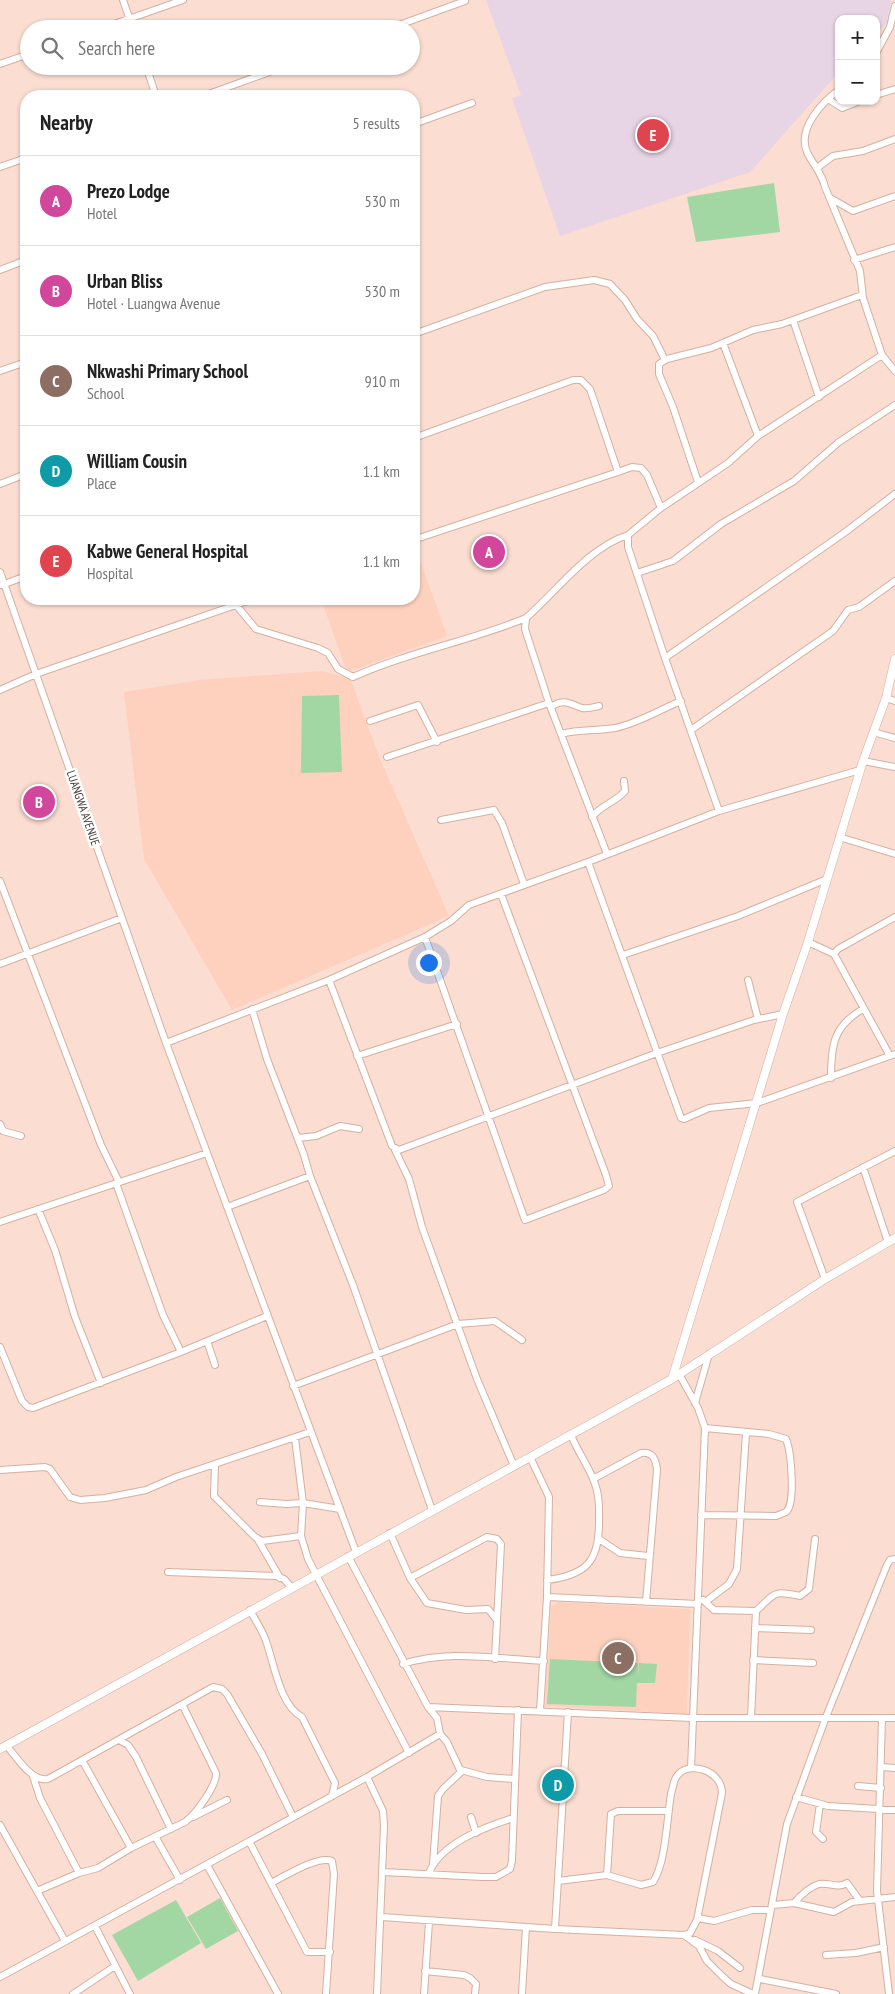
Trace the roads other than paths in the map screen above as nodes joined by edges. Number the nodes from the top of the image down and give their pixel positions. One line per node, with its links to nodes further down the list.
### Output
1 (123, 0): 5 (street)
2 (184, 0): 5 (street)
3 (465, 1): 7 (street)
4 (895, 6): 8 (street)
5 (129, 18): 6 (street)
6 (124, 20)
7 (413, 20)
8 (880, 46)
9 (20, 57): 10 (street)
10 (0, 64)
11 (149, 75): 14 (street)
12 (261, 75): 15 (street)
13 (895, 89): 17 (street)
14 (154, 90)
15 (220, 90)
16 (835, 93): 18 (street)
17 (880, 94)
18 (828, 99): 20 (street); 27 (street)
19 (472, 103): 23 (street)
20 (835, 104)
21 (837, 105): 22 (street)
22 (850, 105)
23 (420, 122)
24 (895, 139): 27 (street)
25 (20, 160): 26 (street)
26 (0, 167)
27 (817, 168): 29 (street)
28 (895, 196): 29 (street)
29 (830, 198): 31 (street)
30 (895, 247): 31 (street)
31 (854, 260): 34 (street)
32 (20, 262): 33 (street)
33 (0, 270)
34 (862, 295): 35 (street); 38 (street)
35 (793, 320): 37 (street); 43 (street)
36 (420, 332): 39 (street)
37 (723, 343): 39 (street); 46 (street)
38 (882, 355): 42 (street); 43 (street)
39 (665, 360): 49 (street)
40 (20, 364): 41 (street)
41 (0, 371)
42 (895, 371)
43 (819, 397): 46 (street)
44 (895, 405): 56 (street)
45 (420, 436): 47 (street)
46 (758, 436): 49 (street)
47 (618, 472): 52 (street); 54 (street)
48 (20, 476): 50 (street)
49 (698, 482): 52 (street)
50 (0, 484)
51 (895, 494): 62 (street)
52 (661, 508): 53 (street)
53 (628, 535): 56 (street); 61 (street)
54 (420, 538)
55 (0, 572): 59 (street, LUANGWA AVENUE)
56 (637, 573): 62 (street)
57 (20, 578): 59 (street)
58 (895, 581): 72 (street)
59 (2, 585): 64 (street, LUANGWA AVENUE)
60 (236, 605): 61 (street); 64 (street)
61 (526, 618): 69 (street)
62 (665, 658): 67 (street)
63 (895, 659): 66 (street)
64 (36, 674): 65 (street); 93 (street, LUANGWA AVENUE)
65 (0, 690)
66 (886, 698): 68 (street); 73 (street)
67 (680, 701): 72 (street); 74 (street)
68 (895, 701)
69 (550, 705): 70 (street); 74 (street); 76 (street)
70 (599, 706)
71 (370, 722): 76 (street)
72 (691, 730): 82 (street)
73 (873, 732): 75 (street); 78 (street)
74 (561, 734): 83 (street)
75 (895, 738)
76 (437, 742): 77 (street)
77 (387, 758)
78 (863, 761): 79 (street); 80 (street)
79 (895, 767)
80 (860, 770): 82 (street); 85 (street)
81 (624, 782): 83 (street)
82 (719, 811): 86 (street)
83 (592, 817): 86 (street)
84 (441, 820): 91 (street)
85 (840, 837): 87 (street); 89 (street)
86 (607, 854): 88 (street)
87 (895, 854)
88 (588, 862): 91 (street); 99 (street)
89 (827, 879): 96 (street); 99 (street)
90 (0, 881): 97 (street)
91 (524, 884): 92 (street)
92 (501, 894): 95 (street); 113 (street)
93 (122, 918): 97 (street); 108 (street, LUANGWA AVENUE)
94 (895, 918): 98 (street)
95 (425, 937): 101 (street); 107 (street)
96 (808, 942): 98 (street); 105 (street)
97 (29, 952): 100 (street); 125 (street)
98 (834, 954): 104 (street)
99 (622, 956): 109 (street)
100 (0, 964)
101 (329, 980): 103 (street); 111 (street)
102 (748, 980): 106 (street)
103 (252, 1009): 108 (street); 119 (street)
104 (862, 1009): 110 (street); 112 (street)
105 (783, 1014): 106 (street); 114 (street)
106 (758, 1019): 109 (street)
107 (457, 1024): 111 (street); 115 (street)
108 (166, 1043): 122 (street, LUANGWA AVENUE)
109 (657, 1053): 113 (street); 114 (street)
110 (892, 1055): 112 (street)
111 (357, 1056): 120 (street)
112 (831, 1078): 114 (street)
113 (573, 1084): 115 (street); 115 (street)
114 (757, 1103): 140 (street)
115 (489, 1116): 120 (street)
116 (0, 1124): 118 (street)
117 (359, 1129): 119 (street)
118 (21, 1136)
119 (297, 1136): 124 (street)
120 (395, 1150): 132 (street)
121 (895, 1151): 123 (street)
122 (207, 1153): 125 (street); 126 (street, LUANGWA AVENUE)
123 (863, 1167): 129 (street); 130 (street)
124 (310, 1176): 126 (street); 138 (street)
125 (118, 1182): 127 (street); 136 (street)
126 (227, 1207): 131 (street, LUANGWA AVENUE)
127 (38, 1209): 128 (street); 141 (street)
128 (0, 1222)
129 (892, 1240): 130 (street)
130 (824, 1279): 137 (street)
131 (267, 1316): 134 (street); 142 (street, LUANGWA AVENUE)
132 (458, 1324): 133 (street); 138 (street); 151 (street)
133 (522, 1340)
134 (207, 1341): 136 (street); 139 (street)
135 (0, 1348): 141 (street)
136 (182, 1352): 141 (street)
137 (709, 1354): 140 (street); 143 (street)
138 (376, 1355): 142 (street); 157 (street)
139 (215, 1365)
140 (675, 1376): 143 (street); 147 (street)
141 (101, 1383)
142 (293, 1386): 145 (street, LUANGWA AVENUE)
143 (695, 1403): 144 (street)
144 (705, 1428): 146 (street); 158 (street)
145 (310, 1432): 148 (street); 156 (street, LUANGWA AVENUE)
146 (746, 1433): 159 (street); 159 (street)
147 (571, 1435): 149 (street); 153 (street)
148 (295, 1438): 150 (street); 155 (street)
149 (530, 1458): 151 (street); 173 (street)
150 (215, 1465): 152 (street); 162 (street)
151 (514, 1466): 157 (street)
152 (0, 1470)
153 (593, 1479): 163 (street); 167 (street)
154 (260, 1502): 155 (street)
155 (303, 1502): 156 (street); 161 (street)
156 (340, 1509): 165 (street, LUANGWA AVENUE)
157 (432, 1510): 160 (street)
158 (701, 1515): 159 (street); 175 (street)
159 (740, 1517): 178 (street)
160 (390, 1533): 165 (street); 172 (street)
161 (301, 1536): 162 (street); 170 (street)
162 (257, 1538): 171 (street)
163 (599, 1539): 167 (street); 173 (street)
164 (815, 1539): 181 (street)
165 (356, 1552): 166 (street)
166 (348, 1556): 170 (street); 189 (street)
167 (648, 1556): 177 (street)
168 (895, 1559): 195 (street)
169 (168, 1572): 171 (street)
170 (316, 1574): 174 (street); 203 (street)
171 (280, 1578): 174 (street)
172 (410, 1578): 182 (street); 182 (street)
173 (547, 1580): 176 (street)
174 (292, 1587): 180 (street)
175 (696, 1596): 178 (street); 179 (street)
176 (547, 1597): 177 (street); 187 (street)
177 (646, 1602): 179 (street)
178 (705, 1602): 181 (street)
179 (698, 1604): 196 (street)
180 (250, 1610): 202 (street); 214 (street)
181 (756, 1611): 183 (street)
182 (497, 1621): 185 (street)
183 (755, 1628): 184 (street); 186 (street)
184 (811, 1630)
185 (495, 1659): 187 (street); 189 (street)
186 (753, 1660): 188 (street); 197 (street)
187 (544, 1661): 193 (street)
188 (813, 1663)
189 (404, 1664): 191 (street)
190 (183, 1706): 201 (street); 221 (street); 223 (street)
191 (428, 1707): 192 (street); 200 (street)
192 (518, 1710): 193 (street); 211 (street)
193 (540, 1711): 194 (street)
194 (568, 1712): 196 (street); 239 (street)
195 (826, 1717): 197 (street); 198 (street); 215 (street)
196 (692, 1718): 197 (street); 206 (street)
197 (751, 1718)
198 (882, 1718): 199 (street); 205 (street)
199 (895, 1718)
200 (440, 1734): 203 (street); 208 (street)
201 (120, 1740): 204 (street); 226 (street)
202 (3, 1747): 209 (street)
203 (409, 1753): 210 (street)
204 (82, 1760): 209 (street); 231 (street)
205 (882, 1767): 207 (street); 213 (street)
206 (691, 1768): 220 (street); 249 (street)
207 (895, 1768)
208 (461, 1770): 211 (street); 232 (street)
209 (33, 1776): 235 (street)
210 (367, 1777): 214 (street); 234 (street)
211 (514, 1779): 224 (street)
212 (858, 1786): 213 (street)
213 (881, 1788): 218 (street)
214 (332, 1796): 221 (street)
215 (796, 1797): 217 (street); 246 (street)
216 (227, 1800): 223 (street)
217 (820, 1804): 218 (street); 229 (street)
218 (881, 1809): 219 (street); 243 (street)
219 (895, 1810)
220 (668, 1811): 237 (street); 237 (street)
221 (292, 1817): 230 (street)
222 (471, 1817): 227 (street)
223 (190, 1818): 226 (street)
224 (513, 1818): 227 (street); 236 (street)
225 (0, 1825): 241 (street)
226 (171, 1829): 228 (street)
227 (476, 1833): 232 (street)
228 (156, 1838): 231 (street); 238 (street)
229 (823, 1839)
230 (249, 1841): 233 (street); 240 (street)
231 (131, 1848): 235 (street)
232 (432, 1864): 236 (street)
233 (207, 1865): 238 (street); 266 (street)
234 (382, 1872): 236 (street); 248 (street)
235 (79, 1873): 241 (street)
236 (429, 1873)
237 (607, 1875): 239 (street)
238 (180, 1880): 251 (street)
239 (558, 1881): 253 (street)
240 (271, 1883): 257 (street); 257 (street)
241 (37, 1891): 255 (street)
242 (895, 1897): 243 (street)
243 (878, 1899): 244 (street); 256 (street)
244 (860, 1901): 245 (street); 245 (street)
245 (794, 1903): 246 (street)
246 (773, 1905): 272 (street)
247 (766, 1910): 249 (street)
248 (382, 1917): 250 (street); 268 (street)
249 (698, 1918): 254 (street)
250 (429, 1922): 252 (street); 261 (street)
251 (95, 1926): 255 (street); 259 (street)
252 (526, 1927): 253 (street); 271 (street)
253 (555, 1930): 254 (street)
254 (687, 1934): 260 (street); 272 (street)
255 (65, 1941): 262 (street)
256 (884, 1947): 258 (street); 274 (street)
257 (330, 1952): 267 (street)
258 (826, 1955)
259 (115, 1966): 264 (street); 265 (street)
260 (740, 1968)
261 (426, 1971): 269 (street); 270 (street)
262 (0, 1977)
263 (760, 1980): 273 (street)
264 (73, 1994)
265 (130, 1994)
266 (278, 1994)
267 (326, 1994)
268 (377, 1994)
269 (424, 1994)
270 (475, 1994)
271 (522, 1994)
272 (754, 1994)
273 (836, 1994)
274 (889, 1994)

